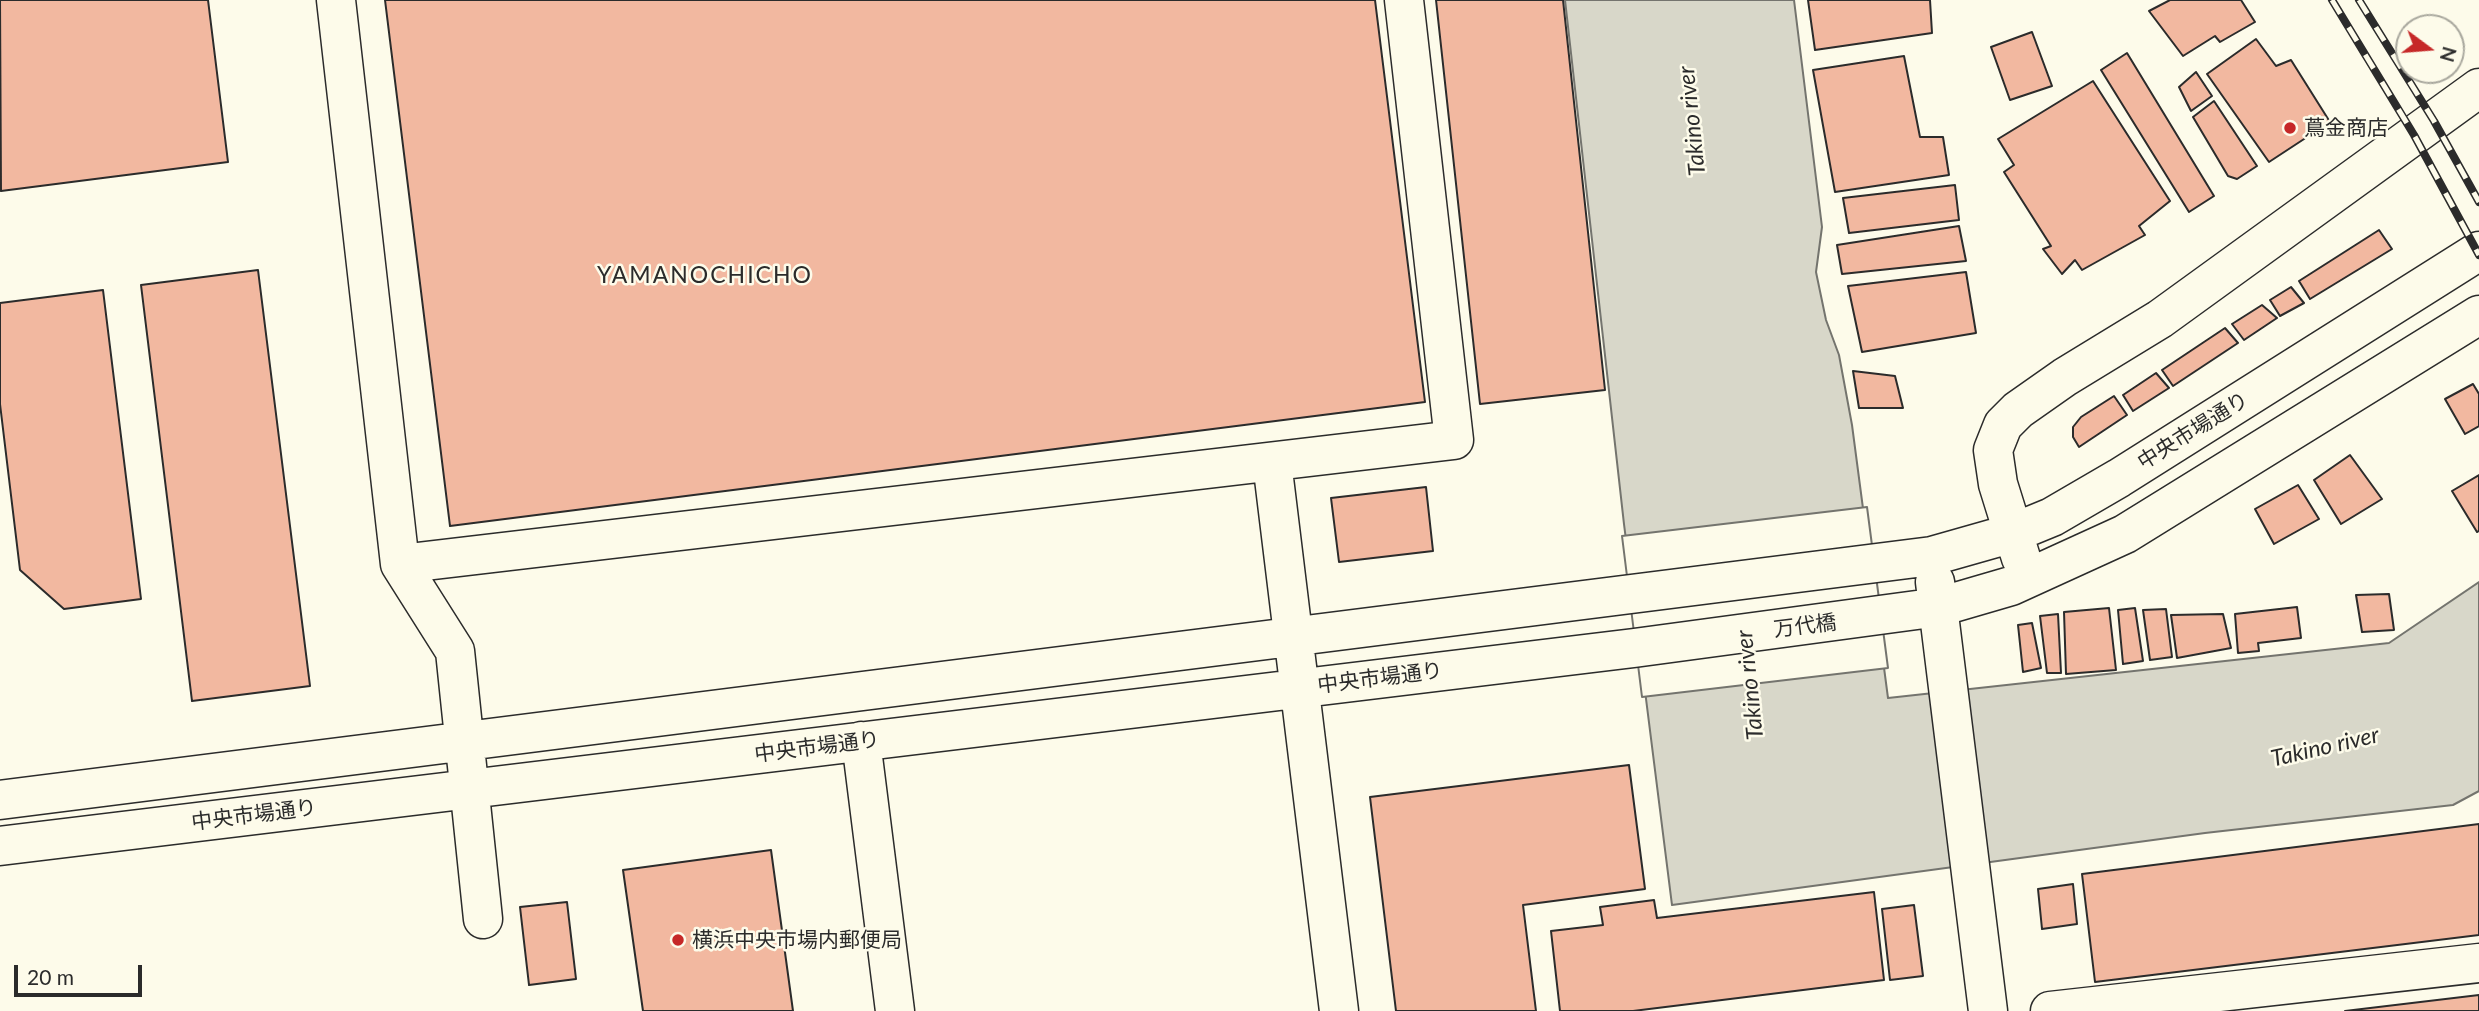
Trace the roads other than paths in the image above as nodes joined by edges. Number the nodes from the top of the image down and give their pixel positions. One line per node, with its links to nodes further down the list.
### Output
1 (336, 0): 9 (street)
2 (1404, 0): 6 (street)
3 (2479, 88): 7 (street)
4 (2479, 251): 7 (street, 中央市場通り)
5 (2479, 315): 10 (street)
6 (1272, 462): 9 (street); 12 (street)
7 (2013, 533): 8 (street, 中央市場通り); 10 (street)
8 (1932, 556): 11 (street); 12 (street, 中央市場通り)
9 (400, 564): 15 (street)
10 (2027, 579): 11 (street)
11 (1938, 607): 13 (street, 万代橋); 24 (street)
12 (1292, 636): 14 (street); 15 (street)
13 (1634, 648): 14 (street, 中央市場通り)
14 (1298, 688): 16 (street, 中央市場通り); 23 (street)
15 (464, 740): 17 (street); 18 (street)
16 (861, 741): 17 (street, 中央市場通り); 22 (street)
17 (469, 788): 19 (street, 中央市場通り); 20 (street)
18 (0, 800)
19 (0, 846)
20 (483, 919)
21 (2479, 963): 25 (street)
22 (895, 1011)
23 (1339, 1011)
24 (1988, 1011)
25 (2050, 1011)

